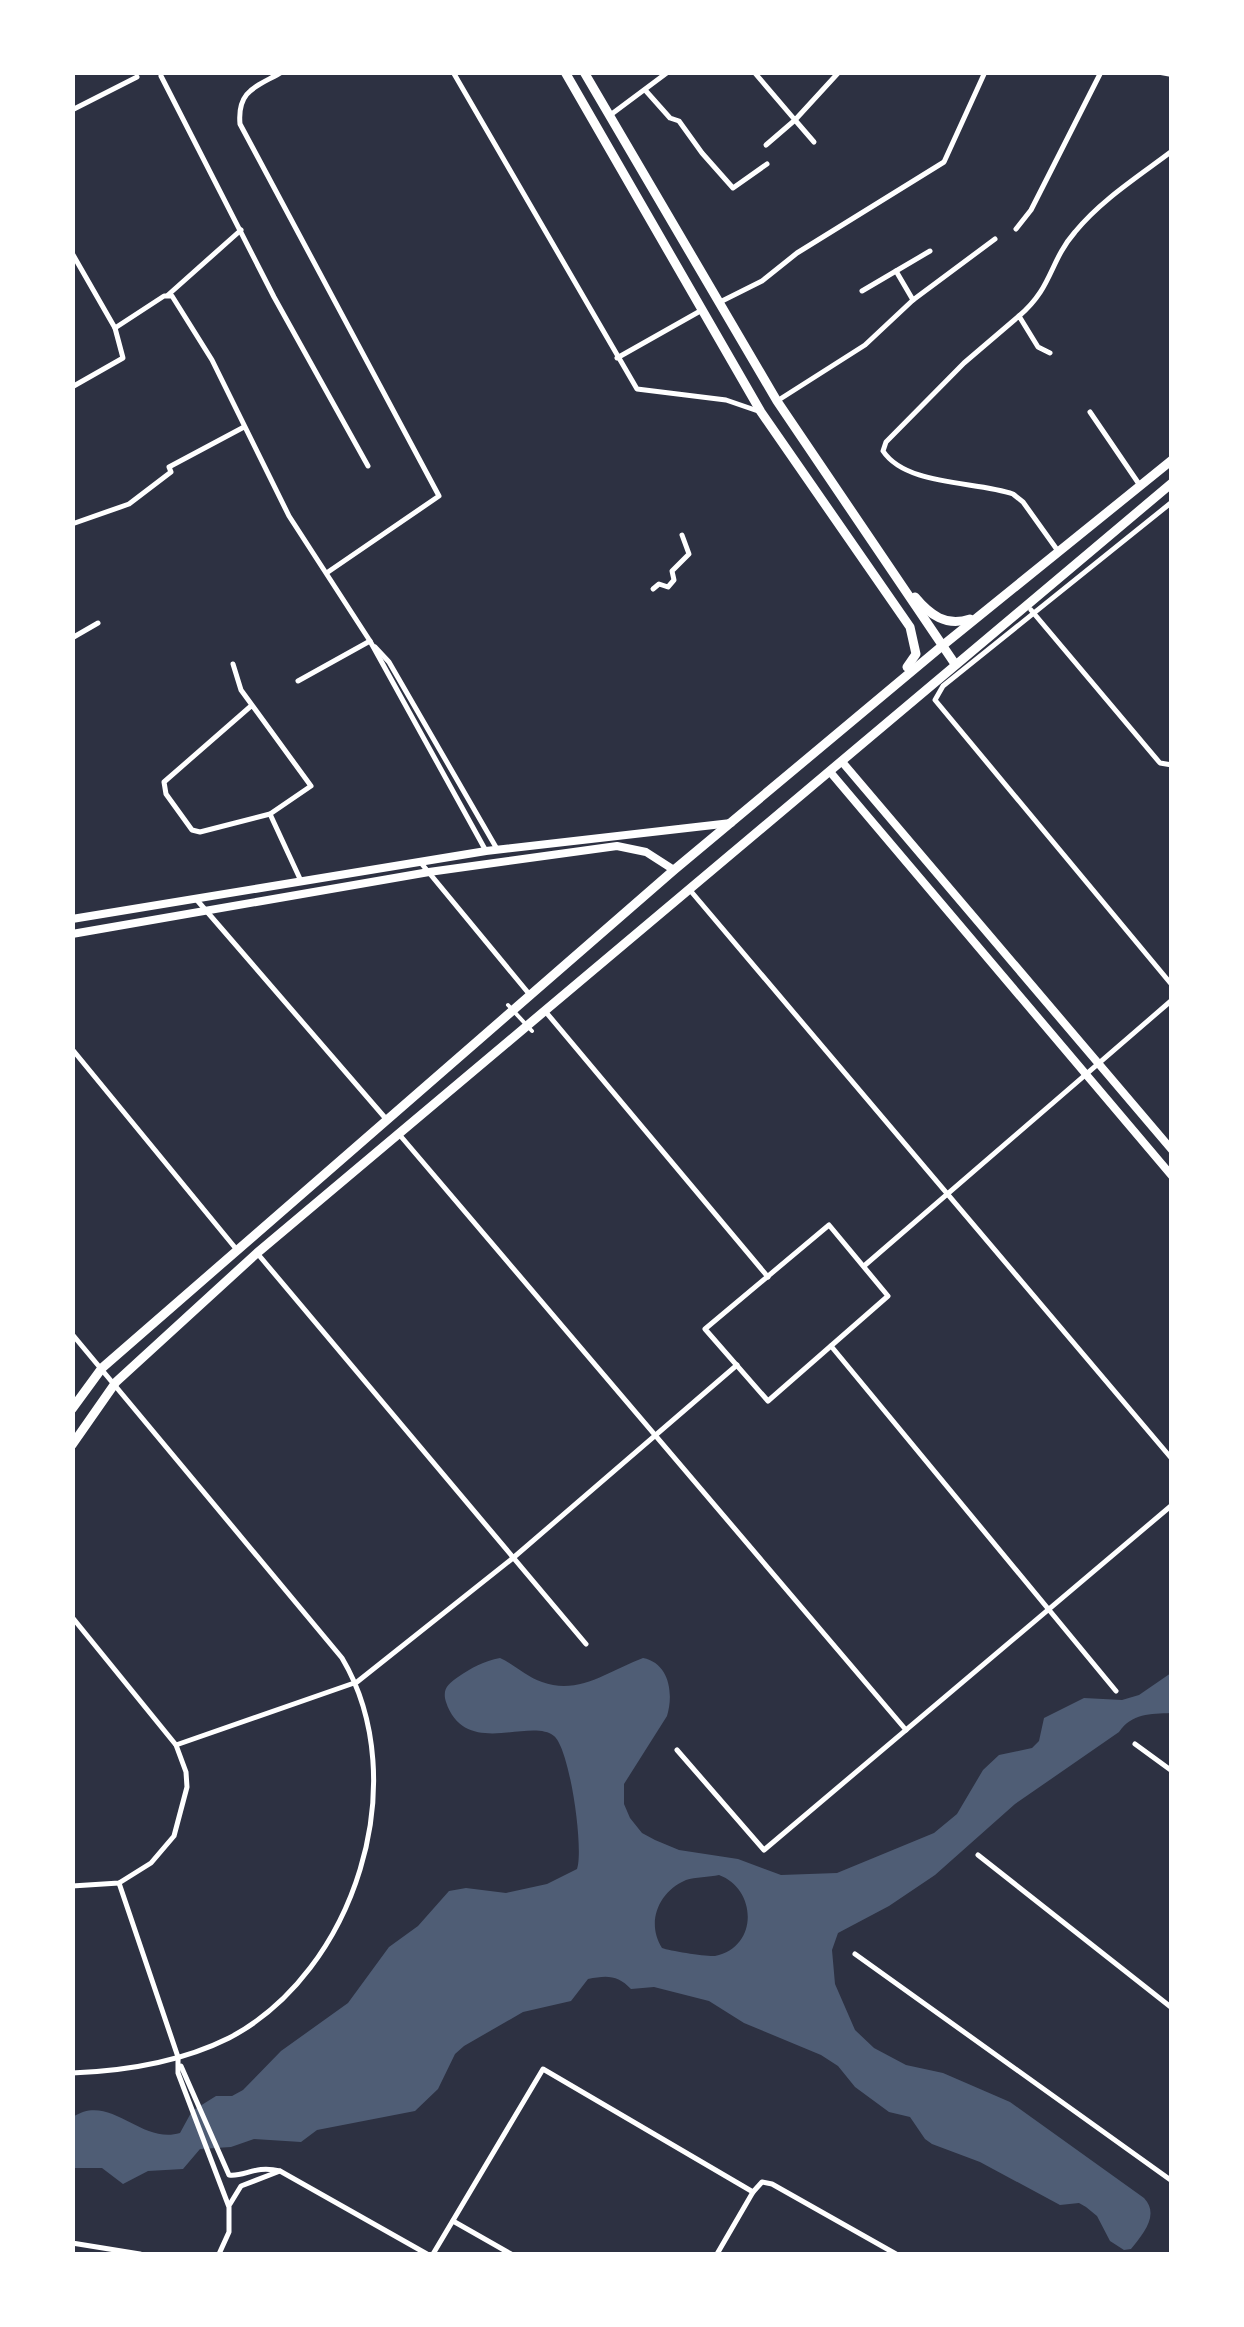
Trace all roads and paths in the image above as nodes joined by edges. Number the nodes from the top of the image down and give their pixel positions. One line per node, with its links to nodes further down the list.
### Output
1 (282, 72): 50 (street)
2 (453, 72): 36 (street)
3 (565, 72): 32 (highway)
4 (584, 72): 16 (highway)
5 (668, 72): 14 (street)
6 (754, 72): 17 (street)
7 (838, 72): 17 (street)
8 (984, 72): 31 (street)
9 (1102, 72): 22 (street)
10 (1162, 73): 11 (street)
11 (1172, 74)
12 (137, 76): 15 (street)
13 (161, 76): 23 (street)
14 (646, 91): 16 (street); 21 (street)
15 (72, 110)
16 (609, 116): 31 (highway)
17 (795, 120): 18 (street); 19 (street)
18 (814, 142)
19 (766, 145)
20 (1172, 151): 33 (street)
21 (766, 164)
22 (1016, 229)
23 (241, 230): 29 (street); 43 (street)
24 (995, 239): 30 (street)
25 (930, 251): 27 (street)
26 (72, 253): 34 (street)
27 (896, 271): 28 (street); 30 (street)
28 (862, 291)
29 (168, 294): 34 (street); 41 (street)
30 (914, 300): 38 (street)
31 (720, 302): 38 (highway)
32 (704, 309): 36 (street); 39 (highway)
33 (1020, 316): 35 (street); 49 (street)
34 (115, 328): 37 (street)
35 (1050, 354)
36 (618, 358): 39 (street)
37 (72, 387)
38 (778, 401): 51 (highway)
39 (761, 412): 63 (highway)
40 (1090, 412): 45 (street)
41 (244, 427): 47 (street); 50 (street)
42 (1172, 460): 45 (highway)
43 (368, 466)
44 (1172, 483): 53 (highway)
45 (1140, 486): 49 (highway)
46 (1172, 502): 53 (street)
47 (72, 524)
48 (682, 535): 52 (street)
49 (1059, 553): 54 (highway)
50 (328, 572): 57 (street)
51 (893, 573): 54 (highway); 58 (highway)
52 (654, 589)
53 (1030, 608): 60 (highway); 65 (street); 80 (street)
54 (980, 615): 58 (highway)
55 (98, 623): 56 (street)
56 (72, 638)
57 (370, 641): 61 (street); 69 (street); 70 (street)
58 (942, 646): 60 (highway); 63 (highway)
59 (233, 664): 62 (street)
60 (955, 664): 64 (highway)
61 (298, 682)
62 (251, 706): 67 (street); 67 (street)
63 (816, 752): 68 (highway)
64 (843, 762): 66 (highway); 87 (main road)
65 (1172, 765)
66 (831, 773): 75 (highway); 88 (main road)
67 (270, 814): 74 (street)
68 (734, 822): 69 (main road); 72 (highway)
69 (496, 850): 70 (main road)
70 (486, 851): 71 (main road)
71 (422, 863): 73 (street); 74 (main road)
72 (674, 870): 73 (main road); 75 (highway); 81 (highway)
73 (430, 872): 77 (main road); 81 (street)
74 (301, 881): 76 (main road)
75 (689, 888): 84 (highway); 93 (street)
76 (196, 899): 77 (street); 78 (main road)
77 (208, 912): 79 (main road); 89 (street)
78 (72, 919)
79 (72, 934)
80 (1172, 986)
81 (530, 995): 83 (highway)
82 (1172, 1000): 87 (street)
83 (510, 1008): 85 (street); 89 (highway)
84 (545, 1011): 85 (highway); 97 (street)
85 (529, 1029): 90 (highway)
86 (72, 1049): 94 (street)
87 (1098, 1064): 88 (street); 91 (main road)
88 (1086, 1074): 92 (main road); 93 (street)
89 (387, 1120): 94 (highway)
90 (398, 1133): 95 (highway); 104 (street)
91 (1172, 1150)
92 (1172, 1176)
93 (949, 1195): 96 (street); 106 (street)
94 (237, 1250): 101 (highway)
95 (257, 1254): 102 (highway); 108 (street)
96 (864, 1266): 97 (street); 99 (street)
97 (768, 1277): 100 (street)
98 (72, 1334): 101 (street)
99 (831, 1346): 100 (street); 109 (street)
100 (736, 1365): 104 (street)
101 (102, 1368): 102 (street); 103 (highway)
102 (116, 1382): 105 (highway); 112 (street)
103 (72, 1410)
104 (656, 1436): 108 (street); 114 (street)
105 (72, 1445)
106 (1172, 1459)
107 (1172, 1505): 109 (street)
108 (513, 1558): 111 (street); 112 (street)
109 (1050, 1608): 113 (street); 114 (street)
110 (72, 1617): 116 (street)
111 (586, 1644)
112 (357, 1682): 116 (street); 124 (street)
113 (1116, 1691)
114 (906, 1730): 117 (street)
115 (1135, 1744): 118 (street)
116 (176, 1745): 120 (street)
117 (678, 1750)
118 (1172, 1771)
119 (978, 1855): 123 (street)
120 (118, 1883): 121 (street); 124 (street)
121 (72, 1886)
122 (856, 1954): 128 (street)
123 (1172, 2008)
124 (178, 2060): 125 (street); 126 (street)
125 (182, 2072): 127 (street); 130 (street)
126 (72, 2073)
127 (280, 2171): 130 (street); 135 (street)
128 (1172, 2181)
129 (753, 2192): 131 (street); 137 (street); 138 (street)
130 (229, 2207): 134 (street)
131 (453, 2221): 135 (street); 136 (street)
132 (72, 2243): 133 (street)
133 (140, 2254)
134 (219, 2254)
135 (430, 2254)
136 (511, 2254)
137 (717, 2254)
138 (896, 2254)

